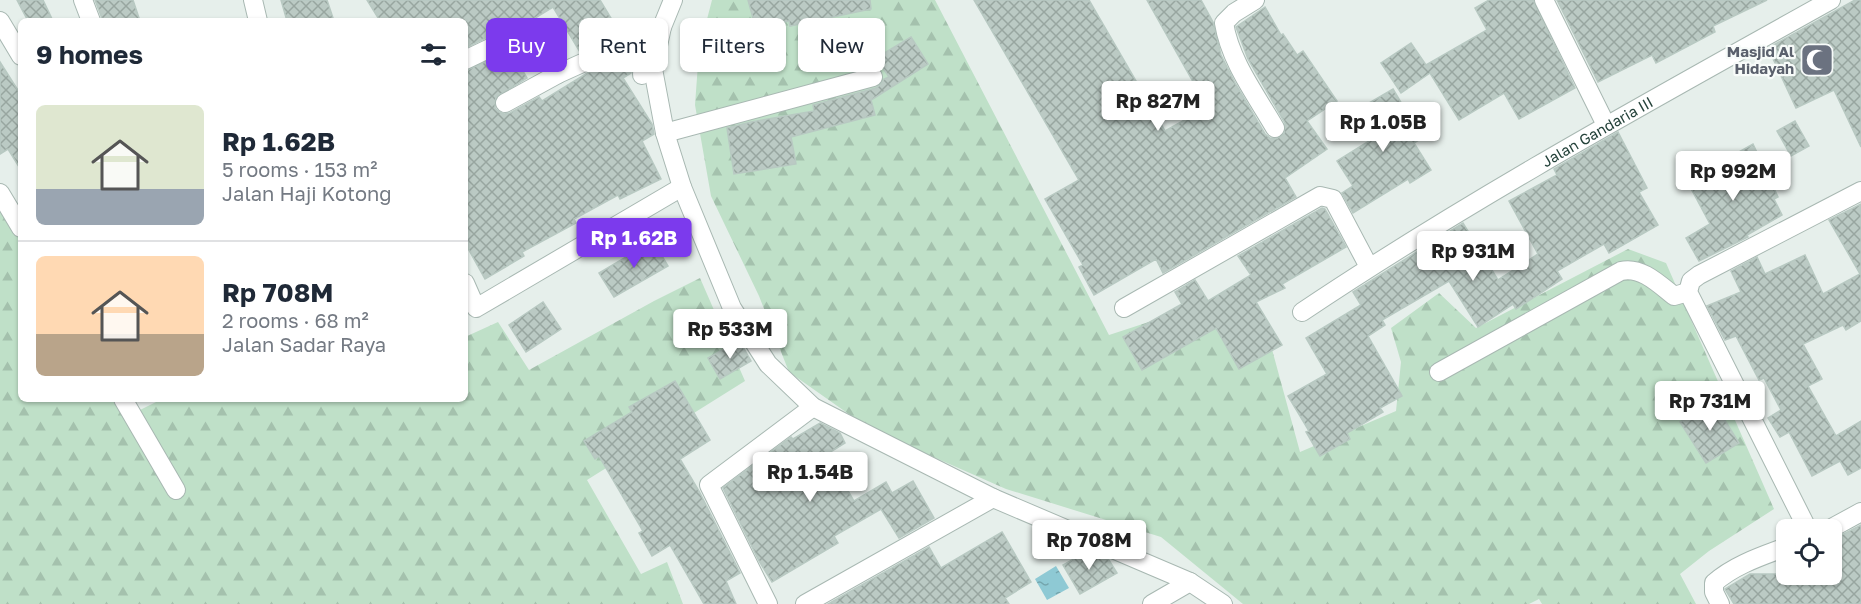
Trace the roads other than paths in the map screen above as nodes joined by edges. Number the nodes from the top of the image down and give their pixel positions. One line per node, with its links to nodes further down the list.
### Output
1 (82, 0): 8 (street)
2 (253, 0): 9 (street)
3 (673, 0): 10 (street)
4 (1255, 0): 7 (street)
5 (1544, 0): 21 (street)
6 (1831, 0): 21 (street, Jalan Gandaria III)
7 (1230, 7): 22 (street)
8 (90, 18)
9 (257, 18)
10 (666, 18)
11 (0, 21): 12 (street)
12 (18, 51)
13 (468, 59): 17 (street)
14 (579, 64): 17 (street)
15 (642, 72): 18 (street)
16 (654, 72): 23 (street)
17 (558, 74): 20 (street)
18 (642, 75)
19 (873, 77): 23 (street)
20 (506, 103)
21 (1606, 125): 28 (street, Jalan Gandaria III)
22 (1275, 128)
23 (665, 133): 24 (street)
24 (682, 187): 31 (street); 35 (street)
25 (1861, 191): 29 (street)
26 (0, 193): 27 (street)
27 (18, 223)
28 (1369, 267): 30 (street); 32 (street, Jalan Gandaria III)
29 (1688, 292): 33 (street); 39 (street)
30 (1124, 308)
31 (470, 311)
32 (1302, 312)
33 (1439, 372)
34 (125, 402): 36 (street)
35 (813, 407): 37 (street); 43 (street)
36 (176, 490)
37 (993, 498): 42 (street); 44 (street)
38 (1861, 512): 40 (street)
39 (1802, 519)
40 (1842, 522)
41 (1776, 550): 47 (street)
42 (1190, 582): 45 (street); 46 (street)
43 (768, 604)
44 (805, 604)
45 (1152, 604)
46 (1223, 604)
47 (1720, 604)

